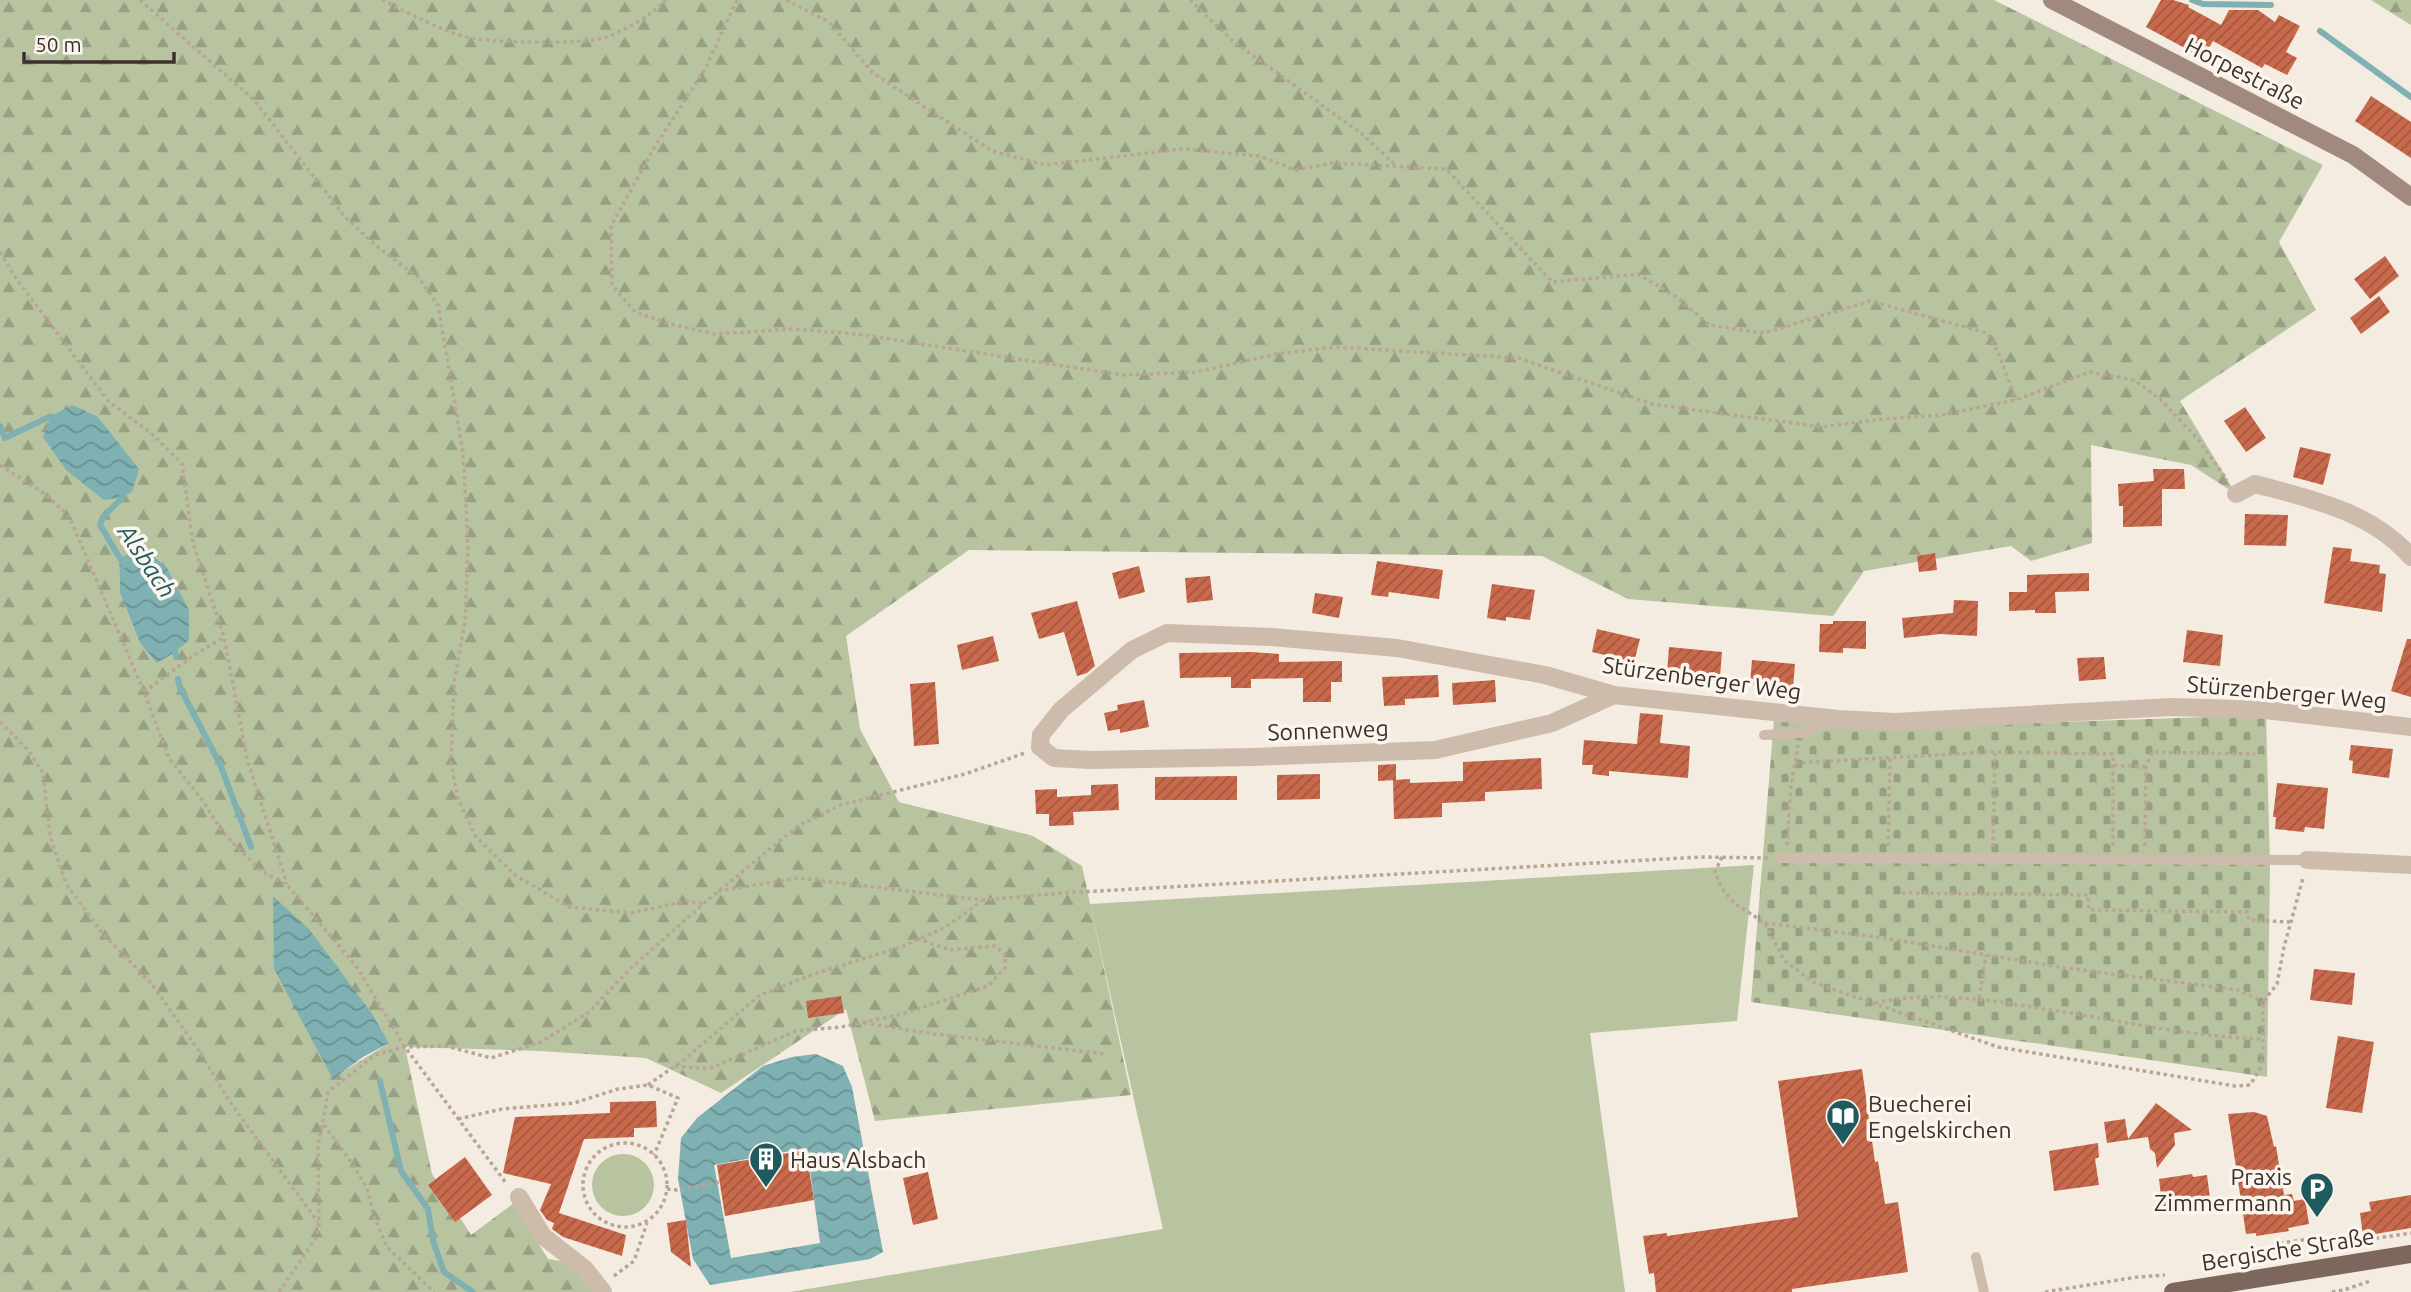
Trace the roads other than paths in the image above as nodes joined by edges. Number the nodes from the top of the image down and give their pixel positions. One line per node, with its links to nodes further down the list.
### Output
1 (2052, 0): 2 (street, Horpestraße)
2 (2411, 197)
3 (2236, 494): 4 (street)
4 (2411, 557)
5 (1614, 695): 6 (street, Stürzenberger Weg); 9 (street, Sonnenweg); 9 (street, Stürzenberger Weg)
6 (1838, 719): 7 (street, Stürzenberger Weg); 8 (lane)
7 (2411, 727)
8 (1764, 734)
9 (1040, 747)
10 (1783, 858): 11 (lane)
11 (2307, 860): 12 (street)
12 (2411, 865)
13 (519, 1197): 17 (street)
14 (2411, 1254): 16 (main road, Bergische Straße)
15 (1976, 1257): 18 (lane)
16 (2170, 1284)
17 (601, 1289)
18 (1984, 1292)

